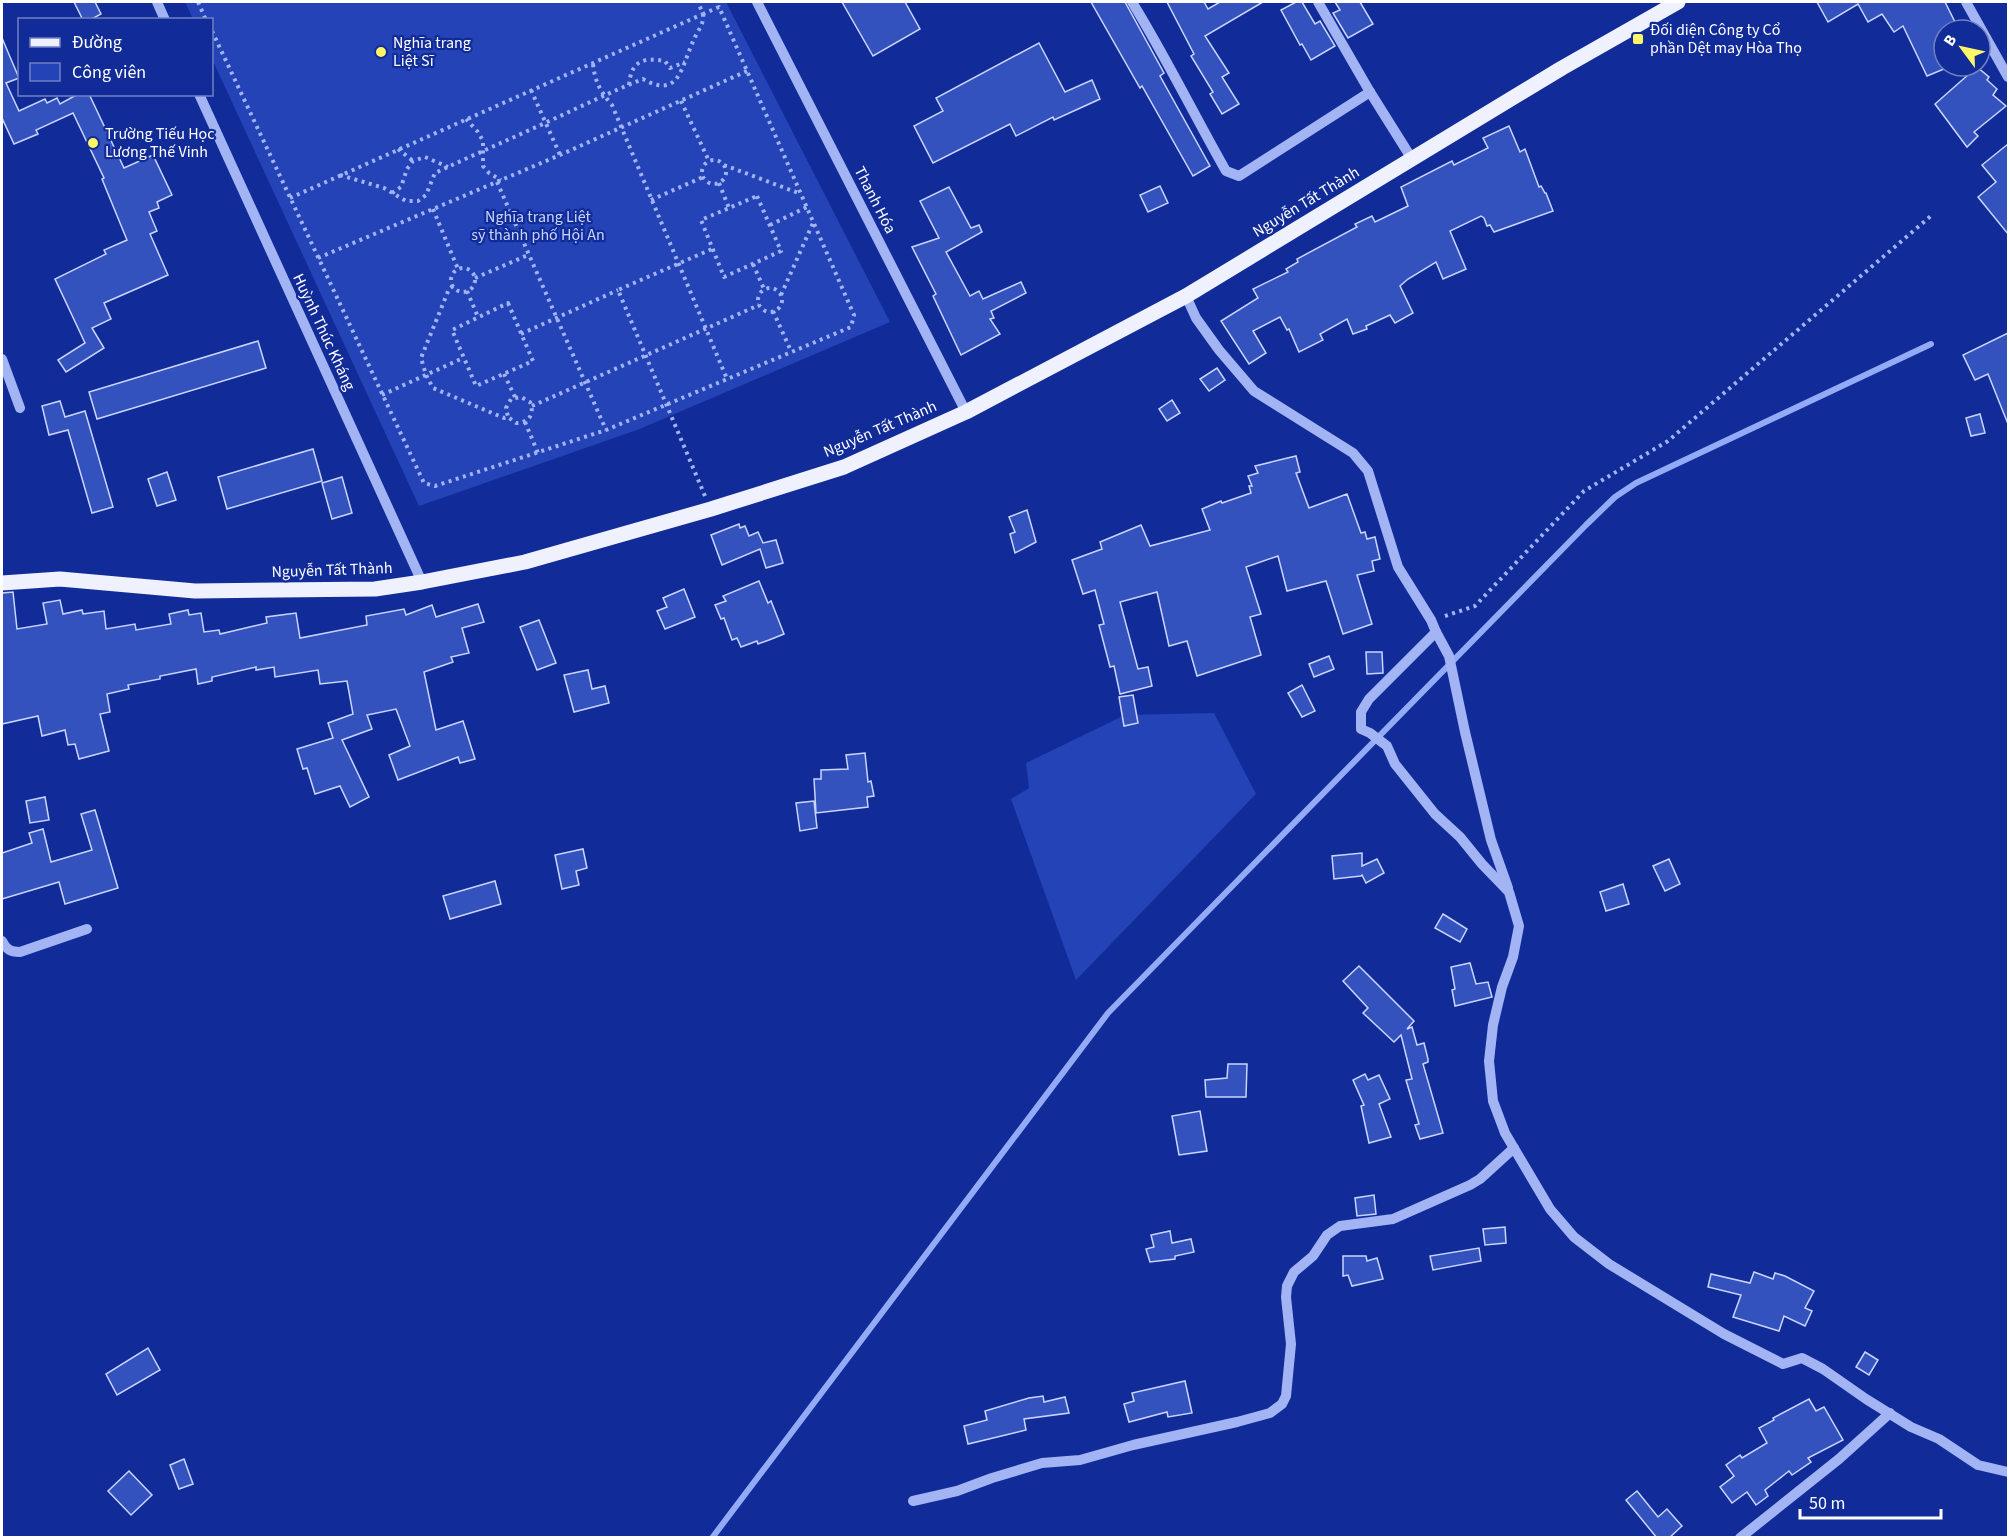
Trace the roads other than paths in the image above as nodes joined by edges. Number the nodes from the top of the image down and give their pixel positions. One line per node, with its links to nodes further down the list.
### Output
1 (157, 2): 7 (street)
2 (757, 2): 15 (street, Thanh Hóa)
3 (1132, 2): 9 (street)
4 (1318, 2): 9 (street)
5 (1678, 2): 11 (main road, Nguyễn Tất Thành)
6 (1966, 2): 8 (street)
7 (164, 18)
8 (2008, 77)
9 (1370, 92): 11 (street)
10 (200, 96): 16 (street, Huỳnh Thúc Kháng)
11 (1412, 159): 12 (main road, Nguyễn Tất Thành)
12 (1186, 296): 15 (main road, Nguyễn Tất Thành); 18 (street)
13 (2, 359): 14 (street)
14 (20, 408)
15 (966, 412): 16 (main road, Nguyễn Tất Thành)
16 (422, 582): 17 (main road, Nguyễn Tất Thành)
17 (2, 584)
18 (1436, 632): 19 (street); 19 (street)
19 (1509, 892): 22 (street)
20 (87, 929): 21 (street)
21 (2, 941)
22 (1514, 1148): 23 (street); 25 (street)
23 (1890, 1413): 24 (street); 26 (street)
24 (2008, 1472)
25 (913, 1501)
26 (1740, 1538)

